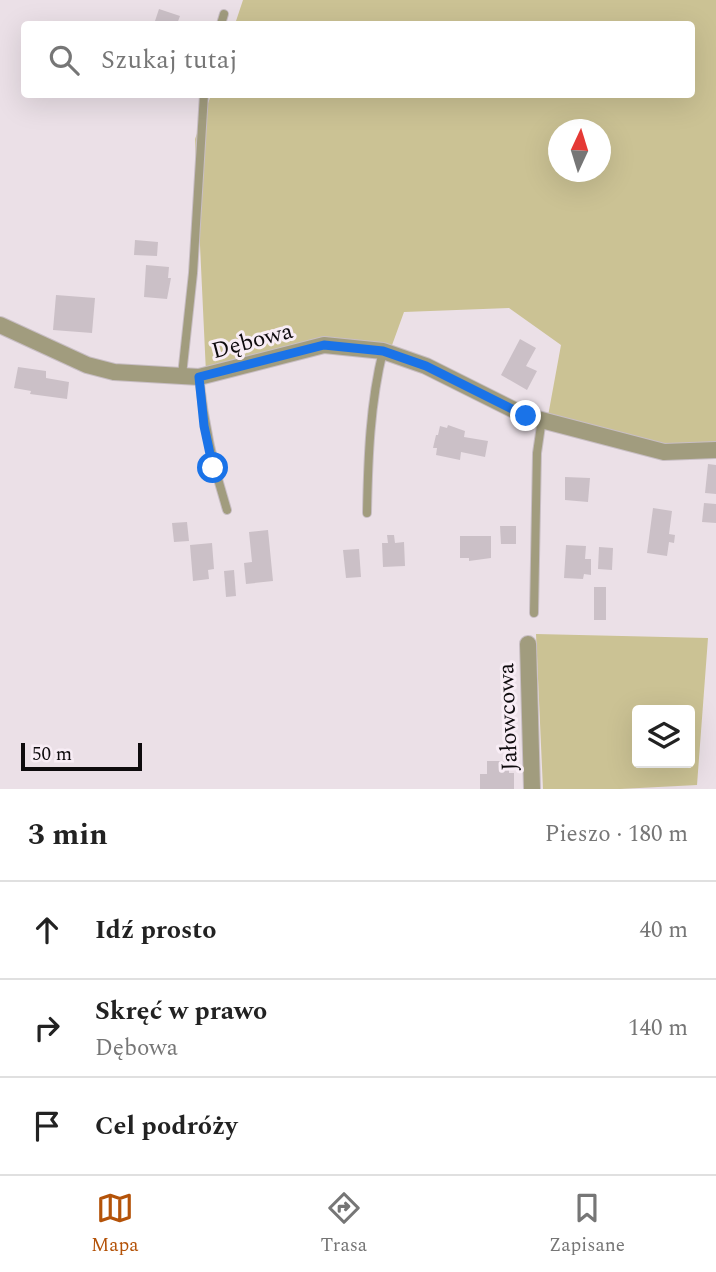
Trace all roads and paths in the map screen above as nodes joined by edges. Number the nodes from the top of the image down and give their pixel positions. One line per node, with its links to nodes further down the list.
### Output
1 (224, 14): 2 (lane)
2 (222, 21)
3 (204, 98): 6 (lane)
4 (0, 325): 6 (street, Dębowa)
5 (383, 351): 7 (street, Dębowa); 8 (street, Dębowa); 11 (lane)
6 (182, 375): 7 (street, Dębowa)
7 (199, 377): 10 (lane)
8 (542, 419): 9 (street, Dębowa); 12 (lane)
9 (716, 450)
10 (227, 510)
11 (367, 513)
12 (534, 612)
13 (528, 644): 14 (street, Jałowcowa)
14 (532, 789)

